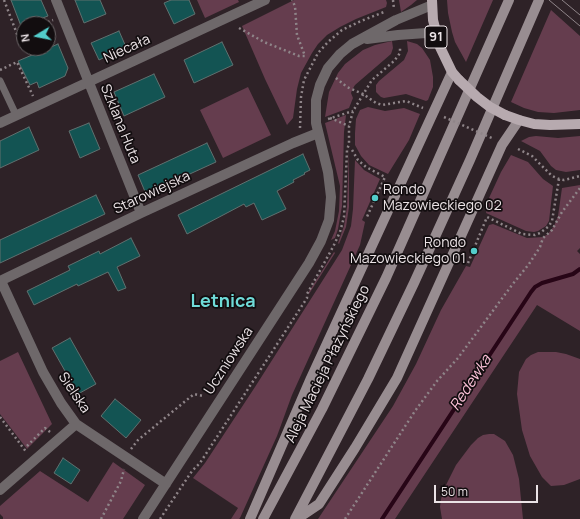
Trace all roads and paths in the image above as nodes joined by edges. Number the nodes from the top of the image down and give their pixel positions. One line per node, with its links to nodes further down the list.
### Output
1 (4, 0): 9 (path)
2 (56, 0): 17 (street, Szklana Huta)
3 (265, 0): 17 (street, Niecała)
4 (292, 0): 8 (path)
5 (509, 0): 52 (main road, Aleja Macieja Płażyńskiego)
6 (539, 0): 53 (main road)
7 (432, 2): 10 (main road, 91); 11 (street, Uczniowska)
8 (239, 28)
9 (16, 31)
10 (435, 34): 11 (street, Uczniowska); 15 (main road, 91)
11 (359, 40): 28 (street, Uczniowska)
12 (400, 44): 18 (path)
13 (0, 70): 19 (path)
14 (334, 76): 18 (path)
15 (455, 76): 24 (main road, 91, bridge); 51 (main road)
16 (0, 81): 21 (lane)
17 (89, 83): 19 (street, Niecała); 36 (street, Szklana Huta)
18 (363, 94): 20 (path); 27 (path)
19 (38, 105): 21 (street, Niecała)
20 (423, 108)
21 (16, 115): 25 (street, Niecała)
22 (444, 117): 29 (path, bridge)
23 (330, 118): 27 (path)
24 (519, 120): 26 (main road, 91); 53 (main road)
25 (0, 123)
26 (580, 124)
27 (349, 126): 30 (path)
28 (318, 133): 36 (street, Starowiejska); 46 (street, Uczniowska)
29 (494, 139)
30 (349, 144)
31 (518, 149): 34 (path)
32 (352, 150): 37 (path)
33 (580, 176): 34 (path)
34 (559, 180): 38 (path)
35 (580, 188): 54 (path)
36 (141, 213): 39 (street, Starowiejska)
37 (366, 219)
38 (468, 263)
39 (0, 280): 43 (street, Sielska)
40 (307, 298): 50 (path)
41 (203, 396): 44 (path)
42 (0, 417): 45 (path)
43 (76, 424): 44 (street, Sielska); 45 (street)
44 (128, 458): 46 (street, Sielska); 48 (path)
45 (33, 462): 47 (street)
46 (166, 484): 49 (street, Uczniowska)
47 (0, 490)
48 (101, 519)
49 (143, 519)
50 (160, 519)
51 (250, 519)
52 (263, 519)
53 (296, 519)
54 (345, 519)

